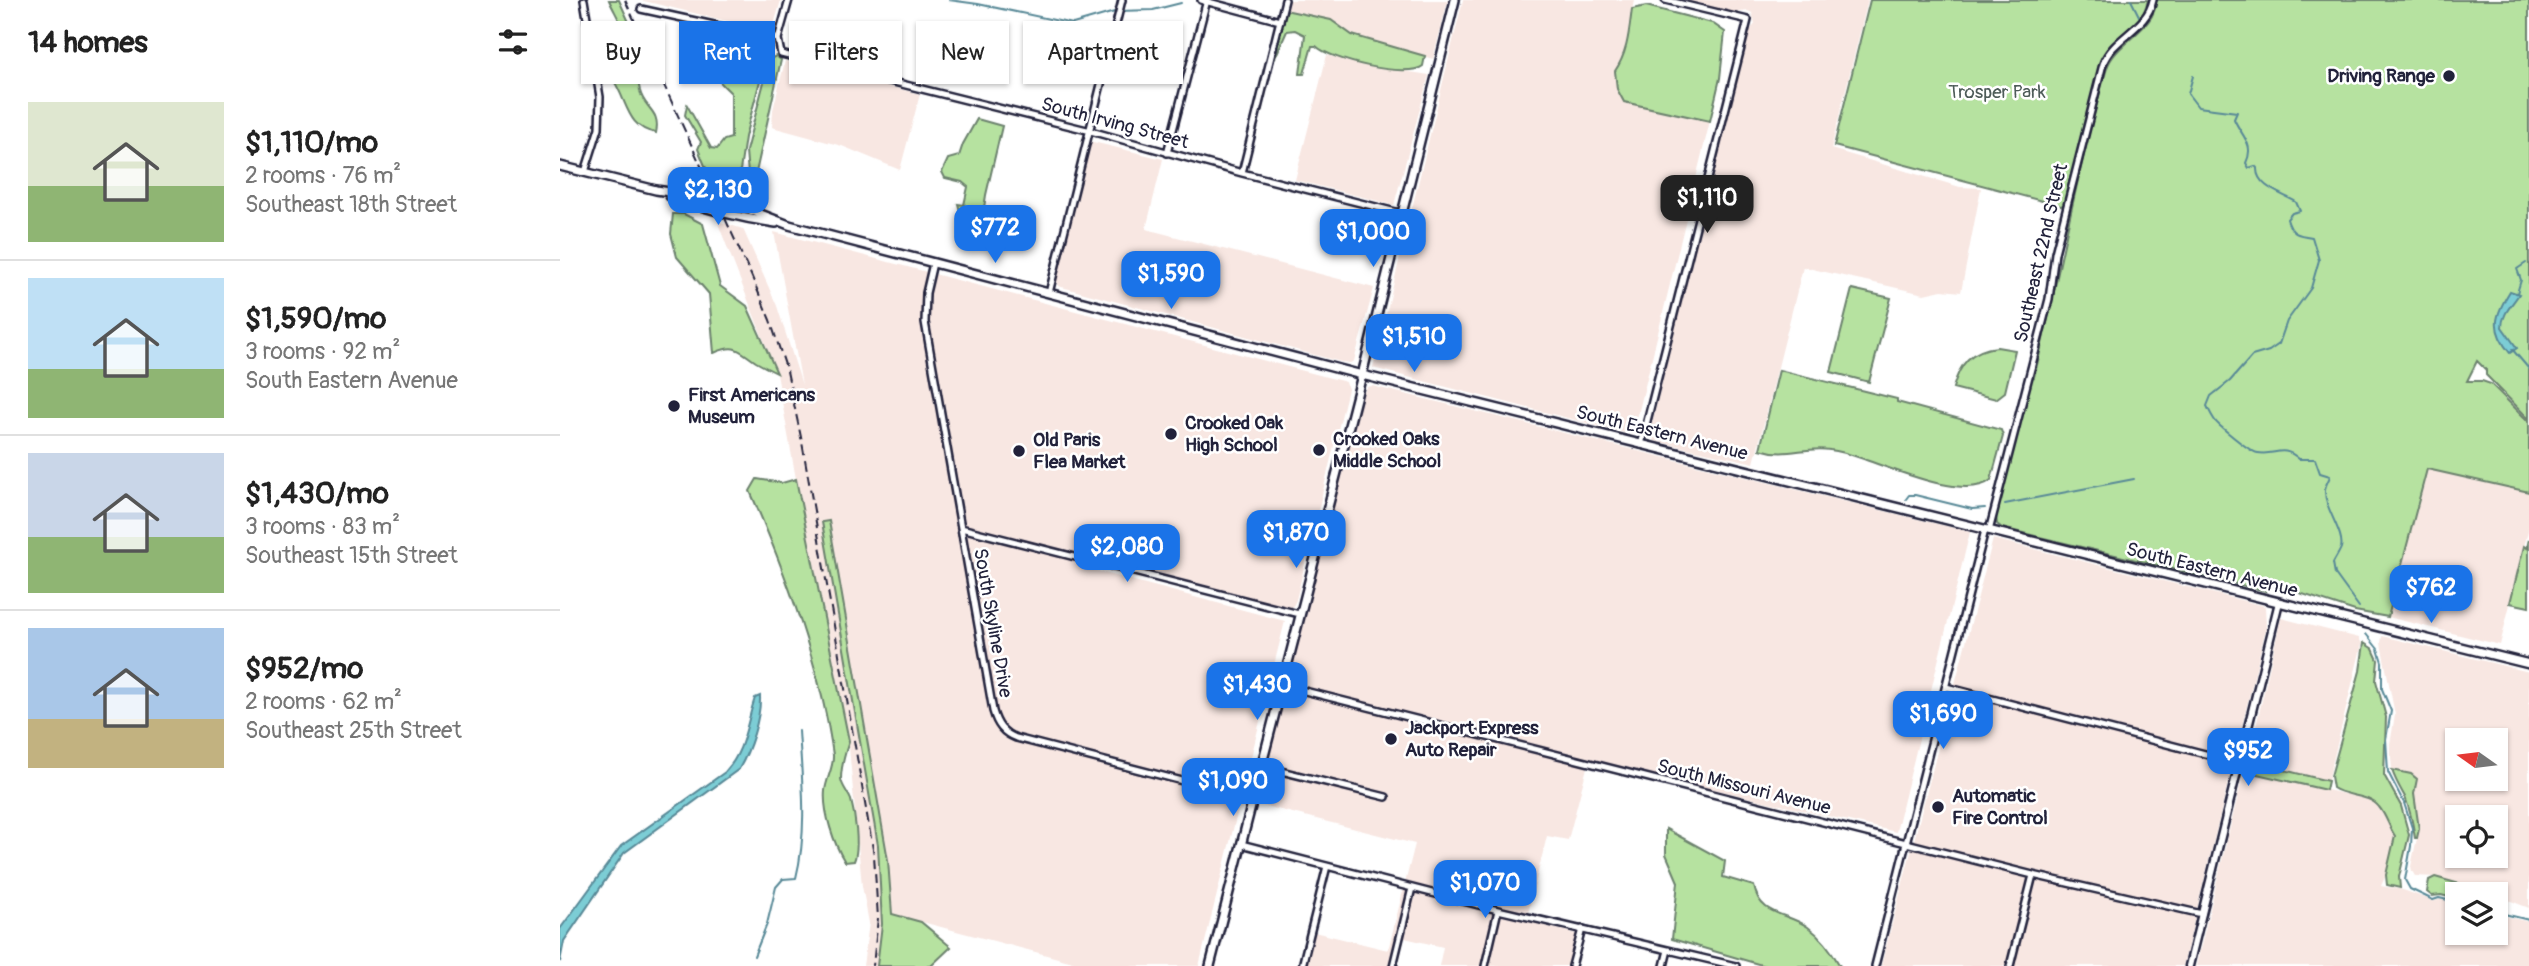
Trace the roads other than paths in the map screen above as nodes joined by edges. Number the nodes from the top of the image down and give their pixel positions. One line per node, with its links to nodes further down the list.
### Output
1 (584, 0): 15 (street)
2 (789, 0): 11 (street)
3 (1122, 0): 12 (street)
4 (1205, 0): 10 (street); 13 (street)
5 (1285, 0): 10 (street)
6 (1455, 0): 17 (main road)
7 (1665, 0): 21 (street)
8 (2153, 0): 23 (street, Southeast 22nd Street)
9 (641, 9): 11 (street)
10 (1280, 21): 16 (street)
11 (778, 39): 12 (street, South Irving Street)
12 (1087, 130): 13 (street, South Irving Street); 19 (street)
13 (1167, 153): 16 (street, South Irving Street)
14 (560, 166): 15 (main road, South Eastern Avenue)
15 (585, 172): 18 (main road, South Eastern Avenue)
16 (1242, 173): 17 (street, South Irving Street)
17 (1400, 213): 20 (main road)
18 (933, 263): 19 (main road, South Eastern Avenue); 22 (street, South Skyline Drive)
19 (1049, 293): 20 (main road, South Eastern Avenue)
20 (1362, 375): 21 (main road, South Eastern Avenue); 25 (main road)
21 (1641, 445): 23 (main road, South Eastern Avenue)
22 (961, 528): 25 (street); 32 (street, South Skyline Drive)
23 (1987, 530): 24 (main road, South Eastern Avenue); 28 (street, Southeast 22nd Street)
24 (2279, 602): 26 (main road, South Eastern Avenue); 29 (street)
25 (1299, 614): 27 (main road)
26 (2529, 664)
27 (1281, 685): 30 (main road); 33 (street, South Missouri Avenue)
28 (1946, 687): 29 (street); 33 (street, Southeast 22nd Street)
29 (2240, 763): 39 (street)
30 (1261, 766): 31 (street); 32 (main road)
31 (1386, 797)
32 (1252, 799): 34 (main road)
33 (1906, 842): 36 (street, South Missouri Avenue); 49 (street, Southeast 22nd Street)
34 (1241, 844): 35 (street); 42 (main road)
35 (1327, 866): 37 (street); 43 (street)
36 (2033, 875): 39 (street, South Missouri Avenue); 50 (street)
37 (1412, 888): 38 (street); 44 (street)
38 (1498, 910): 40 (street); 45 (street)
39 (2202, 914): 51 (street)
40 (1582, 929): 41 (street); 46 (street)
41 (1668, 950): 47 (street); 48 (street)
42 (1210, 966)
43 (1302, 966)
44 (1393, 966)
45 (1485, 966)
46 (1573, 966)
47 (1664, 966)
48 (1736, 966)
49 (1875, 966)
50 (2010, 966)
51 (2189, 966)

